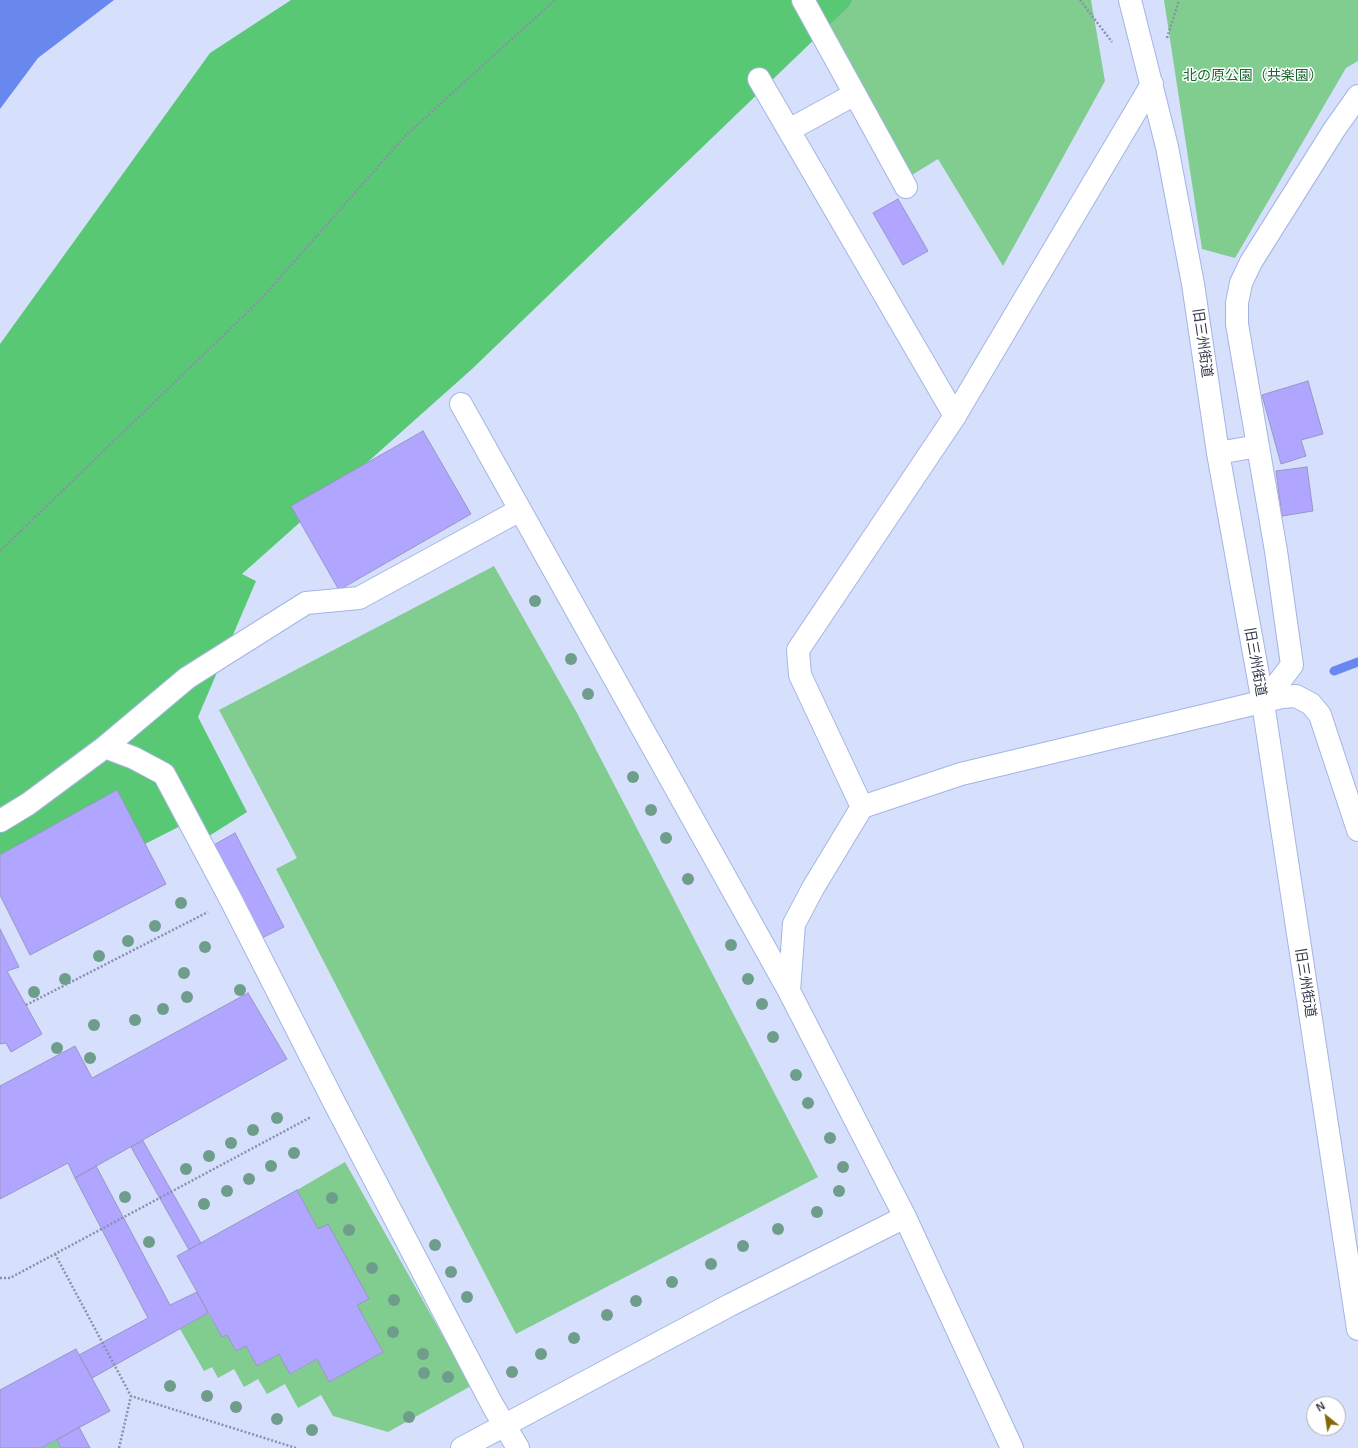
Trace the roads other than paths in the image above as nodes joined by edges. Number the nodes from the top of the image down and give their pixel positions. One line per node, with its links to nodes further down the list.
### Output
1 (803, 0): 5 (street)
2 (1130, 0): 4 (street, 旧三州街道)
3 (759, 79): 7 (street)
4 (1152, 84): 10 (street); 12 (street, 旧三州街道)
5 (855, 94): 7 (street); 8 (street)
6 (1358, 96): 11 (street)
7 (789, 130): 10 (street)
8 (906, 186)
9 (461, 404): 13 (street)
10 (955, 416): 16 (street)
11 (1258, 446): 12 (street); 14 (street)
12 (1218, 453): 14 (street, 旧三州街道)
13 (520, 510): 15 (street); 19 (street)
14 (1263, 703): 16 (street); 18 (street); 21 (street, 旧三州街道)
15 (105, 747): 17 (street); 22 (street)
16 (862, 807): 19 (street)
17 (0, 821)
18 (1358, 830)
19 (789, 991): 20 (street)
20 (905, 1217): 22 (street); 25 (street)
21 (1358, 1329)
22 (505, 1425): 23 (street); 24 (street)
23 (462, 1448)
24 (518, 1448)
25 (1012, 1448)

